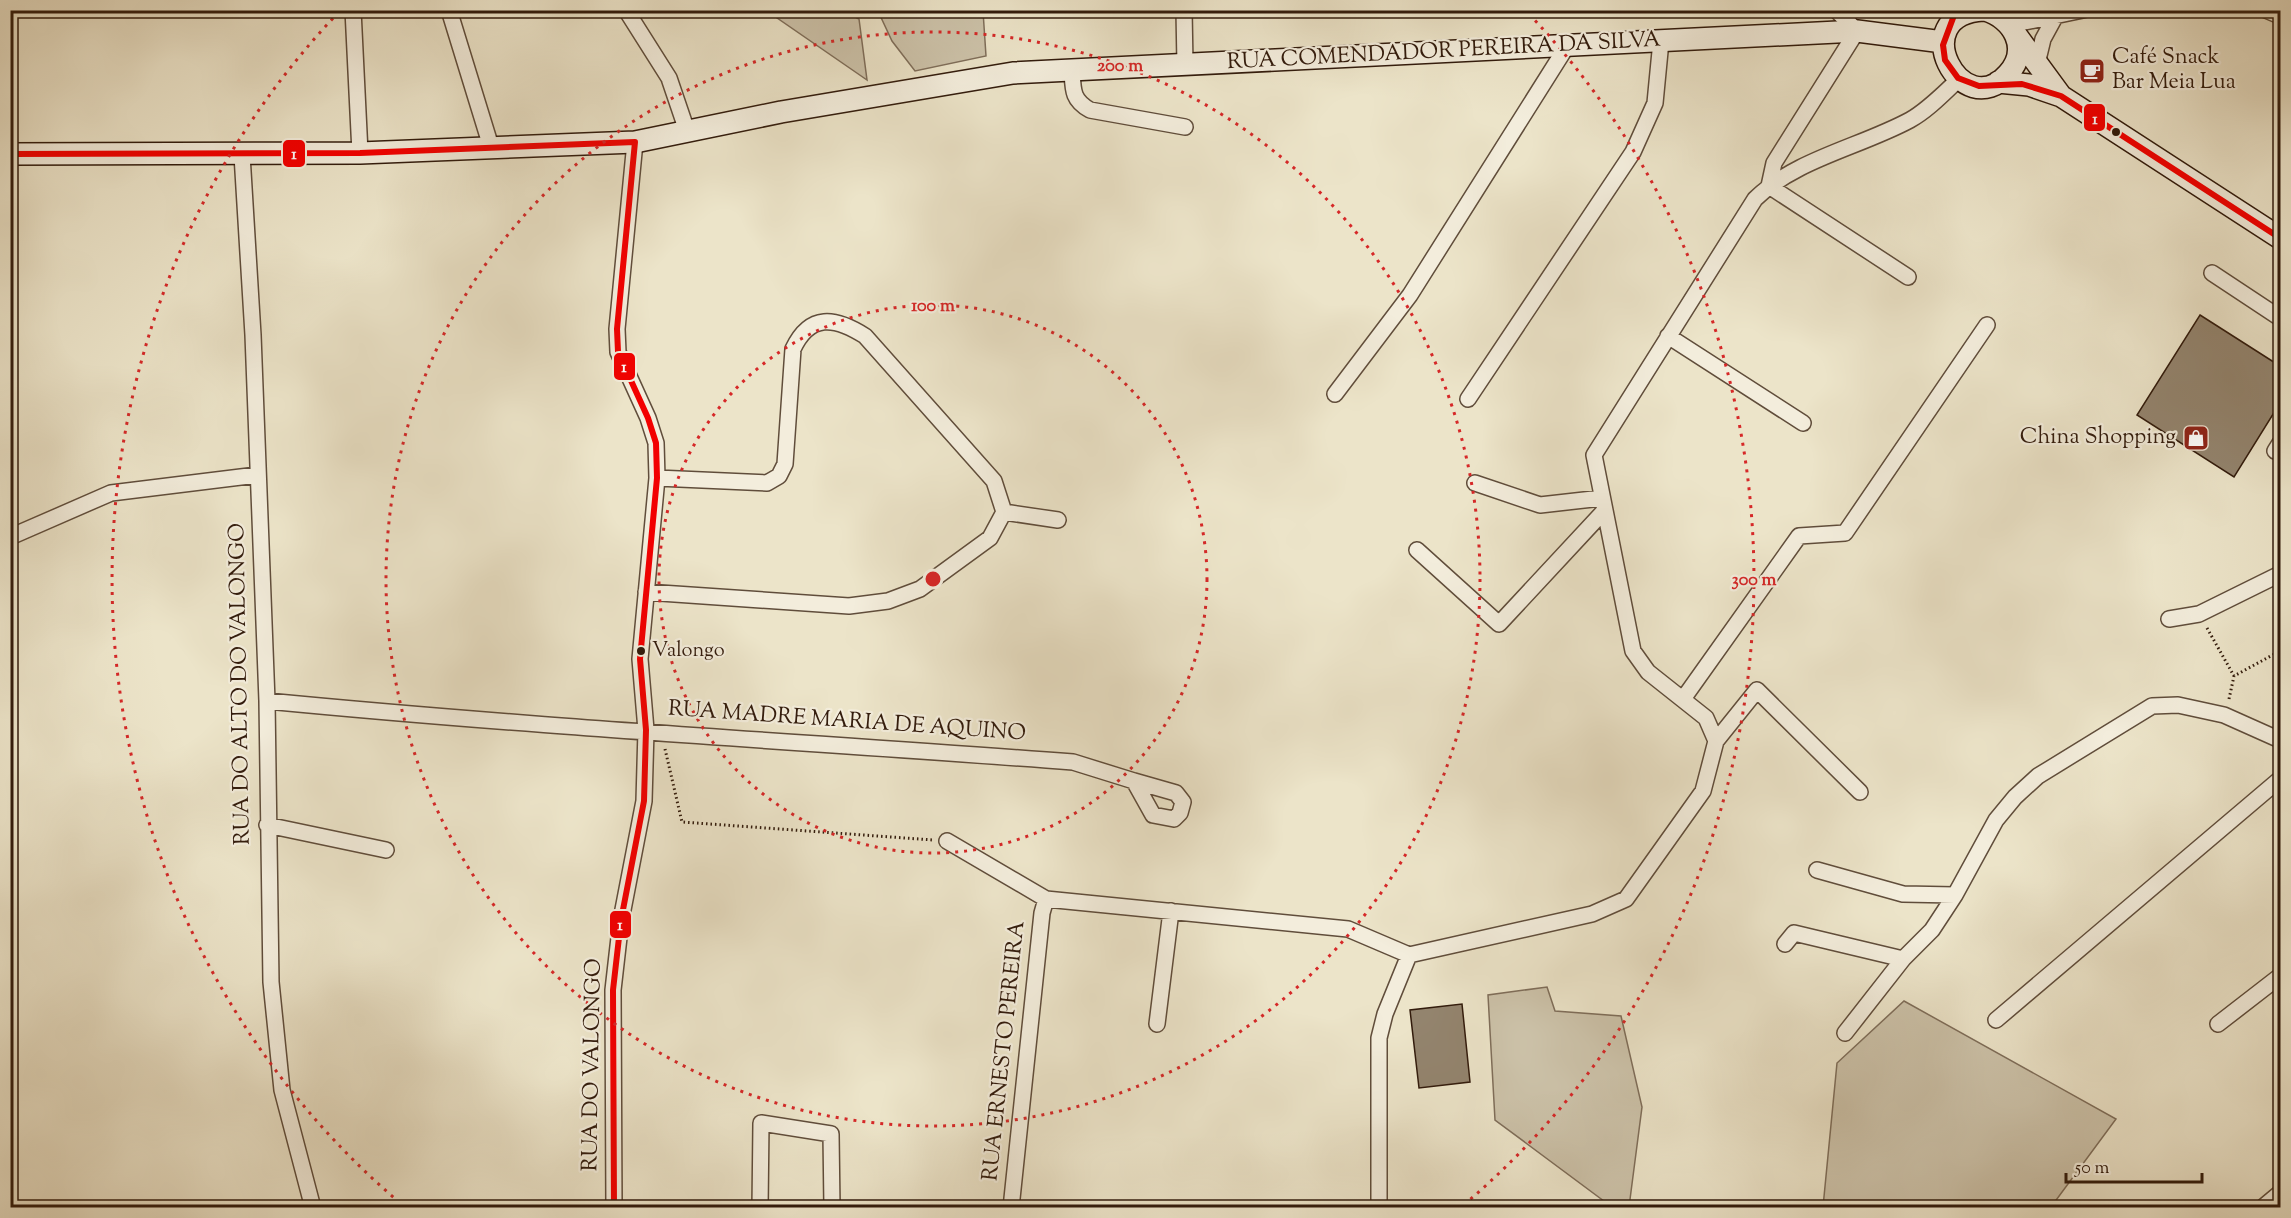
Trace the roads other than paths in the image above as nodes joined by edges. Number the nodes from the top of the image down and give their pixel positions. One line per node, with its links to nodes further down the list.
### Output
1 (353, 10): 27 (street)
2 (449, 10): 26 (street)
3 (626, 10): 24 (street)
4 (1184, 10): 18 (street)
5 (1836, 10): 13 (street)
6 (1984, 10): 9 (main road); 12 (main road)
7 (2083, 10): 11 (street)
8 (2266, 10): 10 (street)
9 (1955, 16): 15 (main road)
10 (2280, 16)
11 (2055, 17): 12 (street); 17 (street)
12 (2007, 21): 17 (main road); 21 (main road)
13 (1857, 31): 14 (main road, RUA COMENDADOR PEREIRA DA SILVA); 15 (main road, RUA COMENDADOR PEREIRA DA SILVA); 30 (street)
14 (1661, 41): 16 (main road, RUA COMENDADOR PEREIRA DA SILVA); 38 (street)
15 (1943, 42): 20 (main road)
16 (1566, 46): 18 (main road, RUA COMENDADOR PEREIRA DA SILVA); 37 (street)
17 (2037, 64): 22 (main road)
18 (1185, 65): 19 (main road, RUA COMENDADOR PEREIRA DA SILVA)
19 (1072, 70): 23 (street); 24 (main road, RUA COMENDADOR PEREIRA DA SILVA)
20 (1959, 79): 21 (main road); 30 (street)
21 (1998, 82): 22 (main road)
22 (2061, 96): 31 (main road)
23 (1185, 127)
24 (687, 131): 25 (main road, RUA COMENDADOR PEREIRA DA SILVA)
25 (635, 142): 26 (main road, RUA COMENDADOR PEREIRA DA SILVA); 41 (street, RUA DO VALONGO)
26 (492, 150): 27 (main road, RUA COMENDADOR PEREIRA DA SILVA)
27 (360, 153): 29 (main road, RUA COMENDADOR PEREIRA DA SILVA)
28 (10, 154): 29 (main road, RUA COMENDADOR PEREIRA DA SILVA)
29 (242, 155): 40 (street, RUA DO ALTO DO VALONGO)
30 (1769, 186): 33 (street); 36 (street)
31 (2280, 238)
32 (2212, 273): 34 (street)
33 (1908, 277)
34 (2280, 318)
35 (1987, 325): 51 (street)
36 (1668, 336): 39 (street); 43 (street)
37 (1335, 394)
38 (1468, 399)
39 (1803, 423)
40 (257, 475): 46 (street); 52 (street, RUA DO ALTO DO VALONGO)
41 (657, 478): 44 (street); 49 (street, RUA DO VALONGO)
42 (1475, 483): 43 (street)
43 (1604, 504): 47 (street); 51 (street)
44 (1004, 512): 45 (street); 49 (street)
45 (1058, 520)
46 (10, 537)
47 (1417, 550)
48 (2280, 574): 50 (street)
49 (646, 592): 53 (street, RUA DO VALONGO)
50 (2169, 619)
51 (1683, 699): 55 (street)
52 (267, 701): 53 (street, RUA MADRE MARIA DE AQUINO); 59 (street, RUA DO ALTO DO VALONGO)
53 (646, 730): 57 (street, RUA MADRE MARIA DE AQUINO); 76 (street, RUA DO VALONGO)
54 (2280, 740): 63 (street)
55 (1716, 741): 58 (street); 67 (street)
56 (2280, 779): 70 (street)
57 (1134, 781)
58 (1860, 792)
59 (267, 825): 61 (street); 75 (street, RUA DO ALTO DO VALONGO)
60 (947, 841): 64 (street)
61 (386, 850)
62 (1817, 870): 63 (street)
63 (1955, 895): 68 (street)
64 (1046, 899): 65 (street); 79 (street, RUA ERNESTO PEREIRA)
65 (1171, 911): 67 (street); 71 (street)
66 (1785, 944): 68 (street)
67 (1409, 955): 80 (street)
68 (1903, 959): 73 (street)
69 (2280, 976): 72 (street)
70 (1996, 1020)
71 (1157, 1024)
72 (2218, 1024)
73 (1845, 1033)
74 (2280, 1193): 81 (street)
75 (313, 1208)
76 (614, 1208)
77 (760, 1208): 78 (street)
78 (832, 1208)
79 (1011, 1208)
80 (1379, 1208)
81 (2262, 1208)

